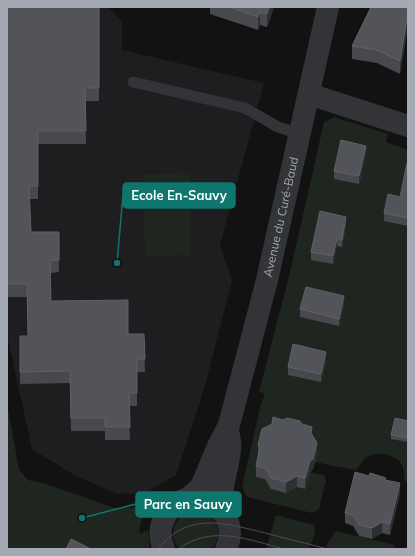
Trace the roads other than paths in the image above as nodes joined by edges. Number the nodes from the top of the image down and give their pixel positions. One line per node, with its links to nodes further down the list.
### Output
1 (328, 7): 3 (street, Avenue du Curé-Baud)
2 (133, 82): 5 (lane)
3 (309, 94): 4 (street); 5 (street, Avenue du Curé-Baud)
4 (408, 126)
5 (300, 134): 6 (street, Avenue du Curé-Baud)
6 (229, 425): 7 (street, Avenue du Curé-Baud); 8 (street, Avenue du Curé-Baud)
7 (187, 499): 8 (street); 10 (street, Avenue du Curé-Baud)
8 (221, 510): 9 (street)
9 (230, 547)
10 (164, 549)

